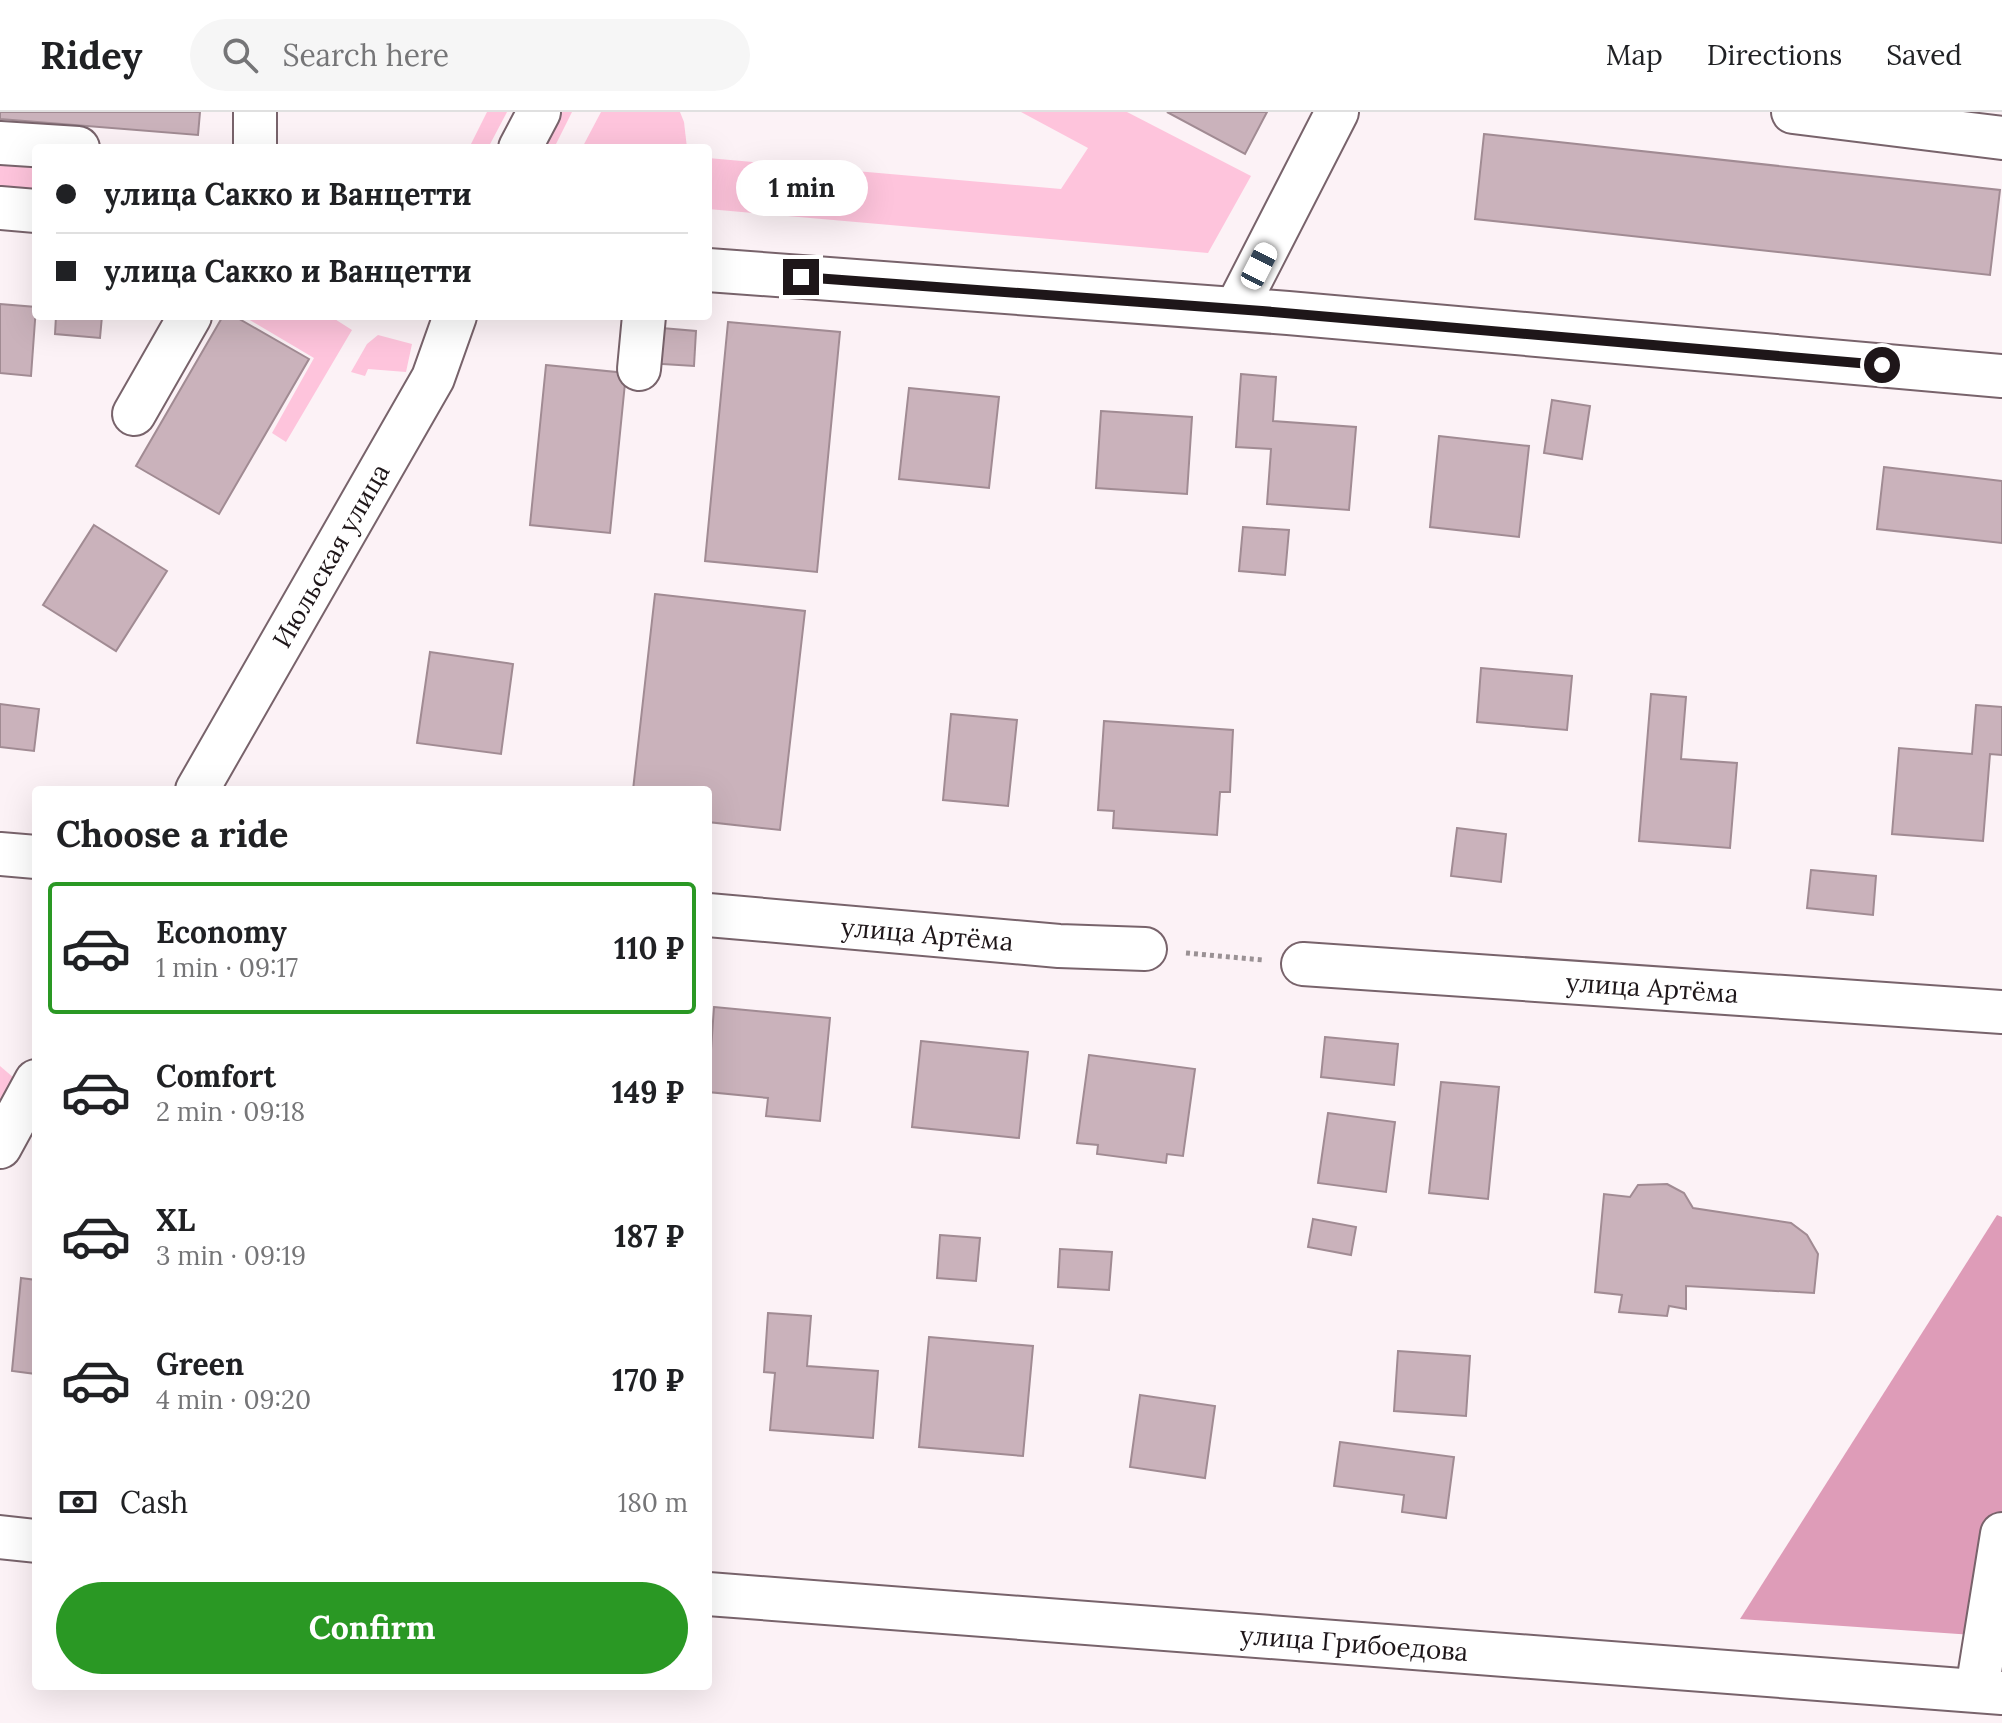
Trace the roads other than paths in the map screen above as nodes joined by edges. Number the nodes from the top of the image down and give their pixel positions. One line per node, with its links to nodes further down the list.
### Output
1 (255, 112): 7 (street)
2 (539, 112): 8 (street)
3 (1337, 112): 13 (street)
4 (1793, 112): 5 (street)
5 (2002, 138)
6 (0, 143): 9 (street)
7 (255, 144)
8 (522, 144)
9 (32, 145)
10 (0, 208): 11 (street)
11 (32, 211)
12 (712, 270): 13 (street)
13 (1236, 309): 17 (street)
14 (188, 320): 19 (street)
15 (454, 320): 20 (street, Июльская улица)
16 (644, 320): 18 (street)
17 (1993, 366)
18 (639, 369)
19 (134, 414)
20 (199, 786)
21 (0, 854): 22 (street)
22 (32, 857)
23 (712, 915): 24 (street, улица Артёма)
24 (1145, 949)
25 (1303, 964): 26 (street, улица Артёма)
26 (2002, 1012)
27 (32, 1088): 28 (street)
28 (0, 1147)
29 (0, 1537): 31 (street)
30 (2002, 1540): 33 (street)
31 (32, 1541)
32 (712, 1594): 33 (street, улица Грибоедова)
33 (1989, 1692)

